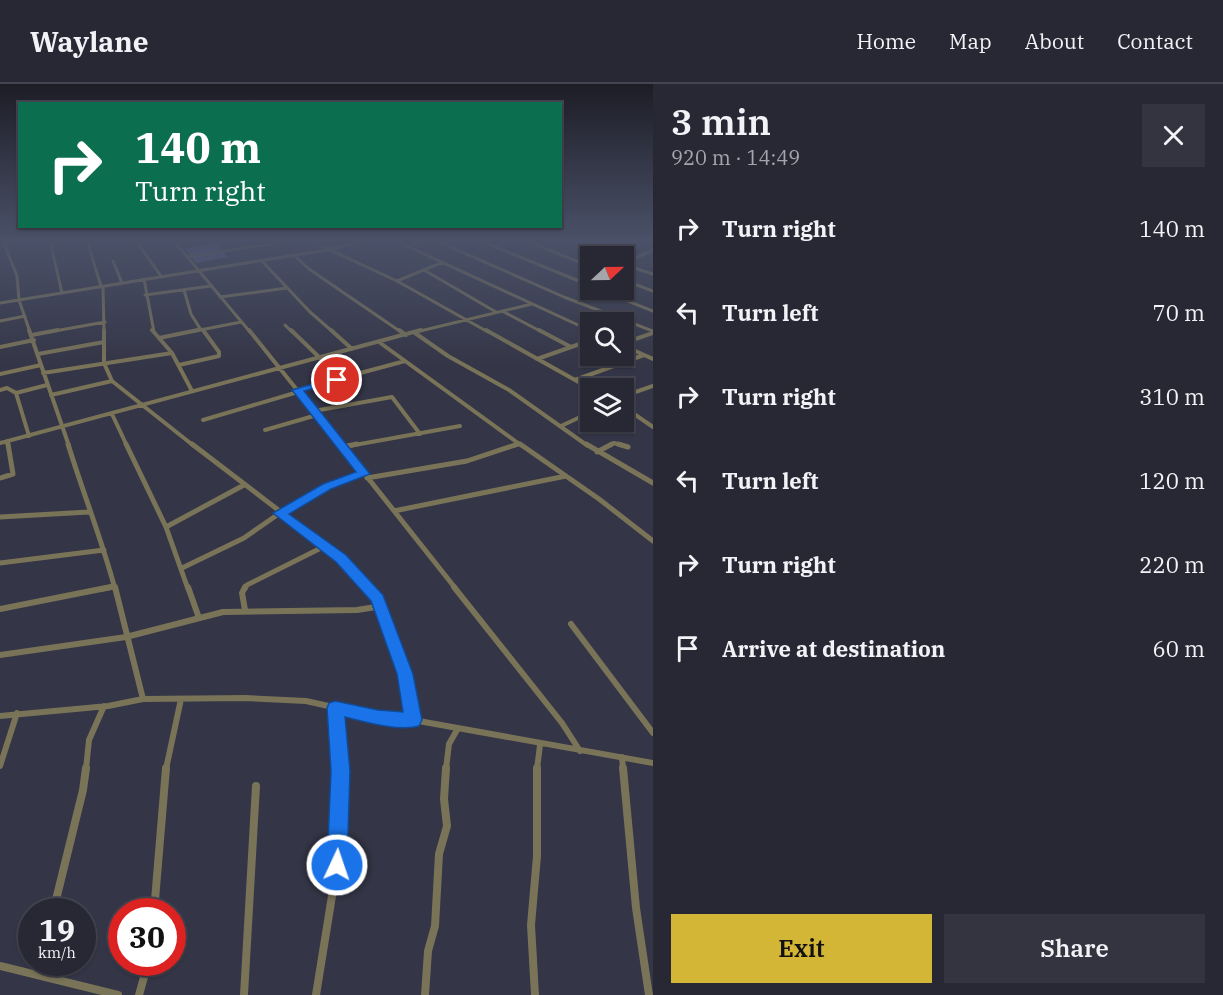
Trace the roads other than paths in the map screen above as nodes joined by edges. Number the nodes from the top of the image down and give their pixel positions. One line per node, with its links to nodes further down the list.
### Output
1 (18, 284): 21 (street)
2 (60, 284): 18 (street)
3 (119, 284): 13 (street)
4 (144, 284): 19 (street)
5 (209, 284): 14 (street)
6 (283, 284): 15 (street)
7 (330, 284): 38 (street)
8 (401, 284): 29 (street)
9 (447, 284): 27 (street)
10 (489, 284): 24 (street)
11 (533, 284): 36 (street)
12 (634, 284): 17 (street)
13 (102, 286): 18 (street); 32 (street)
14 (211, 286): 16 (street); 20 (street)
15 (287, 288): 20 (street); 47 (street)
16 (184, 290): 19 (street); 35 (street)
17 (653, 291)
18 (62, 293): 21 (street)
19 (145, 295): 40 (street)
20 (220, 297): 31 (street)
21 (19, 300): 23 (street); 28 (street)
22 (625, 300): 26 (street)
23 (0, 303)
24 (532, 304): 25 (street); 34 (street)
25 (502, 311): 27 (street); 46 (street)
26 (653, 311)
27 (496, 312): 29 (street)
28 (25, 316): 30 (street); 39 (street)
29 (464, 319): 37 (street); 53 (street)
30 (0, 321)
31 (241, 321): 35 (street); 59 (street)
32 (105, 322): 39 (street); 42 (street)
33 (285, 325): 52 (street)
34 (580, 326)
35 (201, 329): 40 (street); 58 (street)
36 (653, 332): 41 (street)
37 (415, 333): 38 (street); 81 (street)
38 (406, 335): 43 (street)
39 (33, 338): 45 (street); 50 (street)
40 (159, 338): 49 (street)
41 (634, 340)
42 (104, 342): 50 (street); 56 (street)
43 (379, 342): 47 (street); 55 (street)
44 (580, 344): 46 (street)
45 (0, 347)
46 (571, 347): 53 (street)
47 (352, 349): 52 (street)
48 (634, 350): 51 (street)
49 (172, 353): 56 (street); 58 (street)
50 (38, 354): 57 (street)
51 (644, 355): 54 (street); 62 (street)
52 (320, 358): 59 (street)
53 (537, 359): 62 (street)
54 (653, 359)
55 (405, 361): 69 (street); 88 (street)
56 (104, 363): 60 (street); 63 (street)
57 (41, 365): 60 (street); 61 (street)
58 (179, 365): 68 (street)
59 (280, 368): 68 (street); 69 (street)
60 (43, 373): 65 (street)
61 (0, 374)
62 (575, 380): 64 (street)
63 (112, 381): 72 (street); 73 (street)
64 (580, 383)
65 (47, 385): 70 (street); 72 (street)
66 (653, 386): 71 (street)
67 (0, 390): 70 (street)
68 (192, 391): 73 (street)
69 (298, 391): 74 (street); 78 (street)
70 (16, 393): 85 (street)
71 (634, 393)
72 (51, 395): 79 (street)
73 (141, 406): 75 (street); 98 (street)
74 (315, 413): 83 (street); 84 (street); 89 (street)
75 (112, 414): 79 (street); 103 (street)
76 (634, 414): 82 (street)
77 (580, 417): 81 (street)
78 (203, 420)
79 (63, 426): 85 (street); 100 (street)
80 (460, 426): 84 (street)
81 (561, 426): 91 (street)
82 (653, 427)
83 (265, 430)
84 (420, 434): 89 (street)
85 (28, 436): 86 (street)
86 (7, 441): 87 (street); 95 (street)
87 (0, 443)
88 (519, 444): 93 (street); 94 (street)
89 (342, 447): 93 (street)
90 (628, 447): 91 (street)
91 (597, 452): 96 (street)
92 (653, 475): 96 (street)
93 (366, 476): 99 (street); 101 (street)
94 (566, 476): 99 (street); 104 (street)
95 (0, 478)
96 (646, 479): 97 (street)
97 (653, 483)
98 (244, 485): 101 (street); 103 (street)
99 (394, 511): 127 (street)
100 (89, 512): 102 (street); 106 (street)
101 (280, 513): 105 (street); 108 (street)
102 (0, 517)
103 (166, 527): 108 (street)
104 (652, 539)
105 (325, 546): 110 (street); 112 (street)
106 (104, 550): 107 (street); 109 (street)
107 (0, 562)
108 (182, 568): 113 (street)
109 (113, 587): 111 (street); 115 (street)
110 (382, 606): 112 (street); 123 (street)
111 (0, 609)
112 (245, 610): 113 (street)
113 (199, 618): 115 (street)
114 (571, 624): 125 (street)
115 (126, 637): 116 (street); 117 (street)
116 (0, 655)
117 (143, 699): 118 (street); 119 (street)
118 (181, 699): 120 (street); 133 (street)
119 (104, 706): 121 (street); 132 (street)
120 (335, 708): 123 (street); 142 (street)
121 (17, 713): 122 (street); 130 (street)
122 (0, 716)
123 (413, 720): 124 (street)
124 (457, 730): 126 (street); 143 (street)
125 (653, 733)
126 (540, 745): 127 (street); 144 (street)
127 (580, 751): 128 (street)
128 (622, 757): 129 (street); 145 (street)
129 (653, 763)
130 (0, 766)
131 (256, 786): 141 (street)
132 (56, 898)
133 (155, 898)
134 (0, 966): 135 (street)
135 (18, 970)
136 (43, 976): 138 (street)
137 (144, 976): 140 (street)
138 (93, 992): 139 (street)
139 (118, 995)
140 (138, 995)
141 (243, 995)
142 (316, 995)
143 (425, 995)
144 (535, 995)
145 (650, 995)

